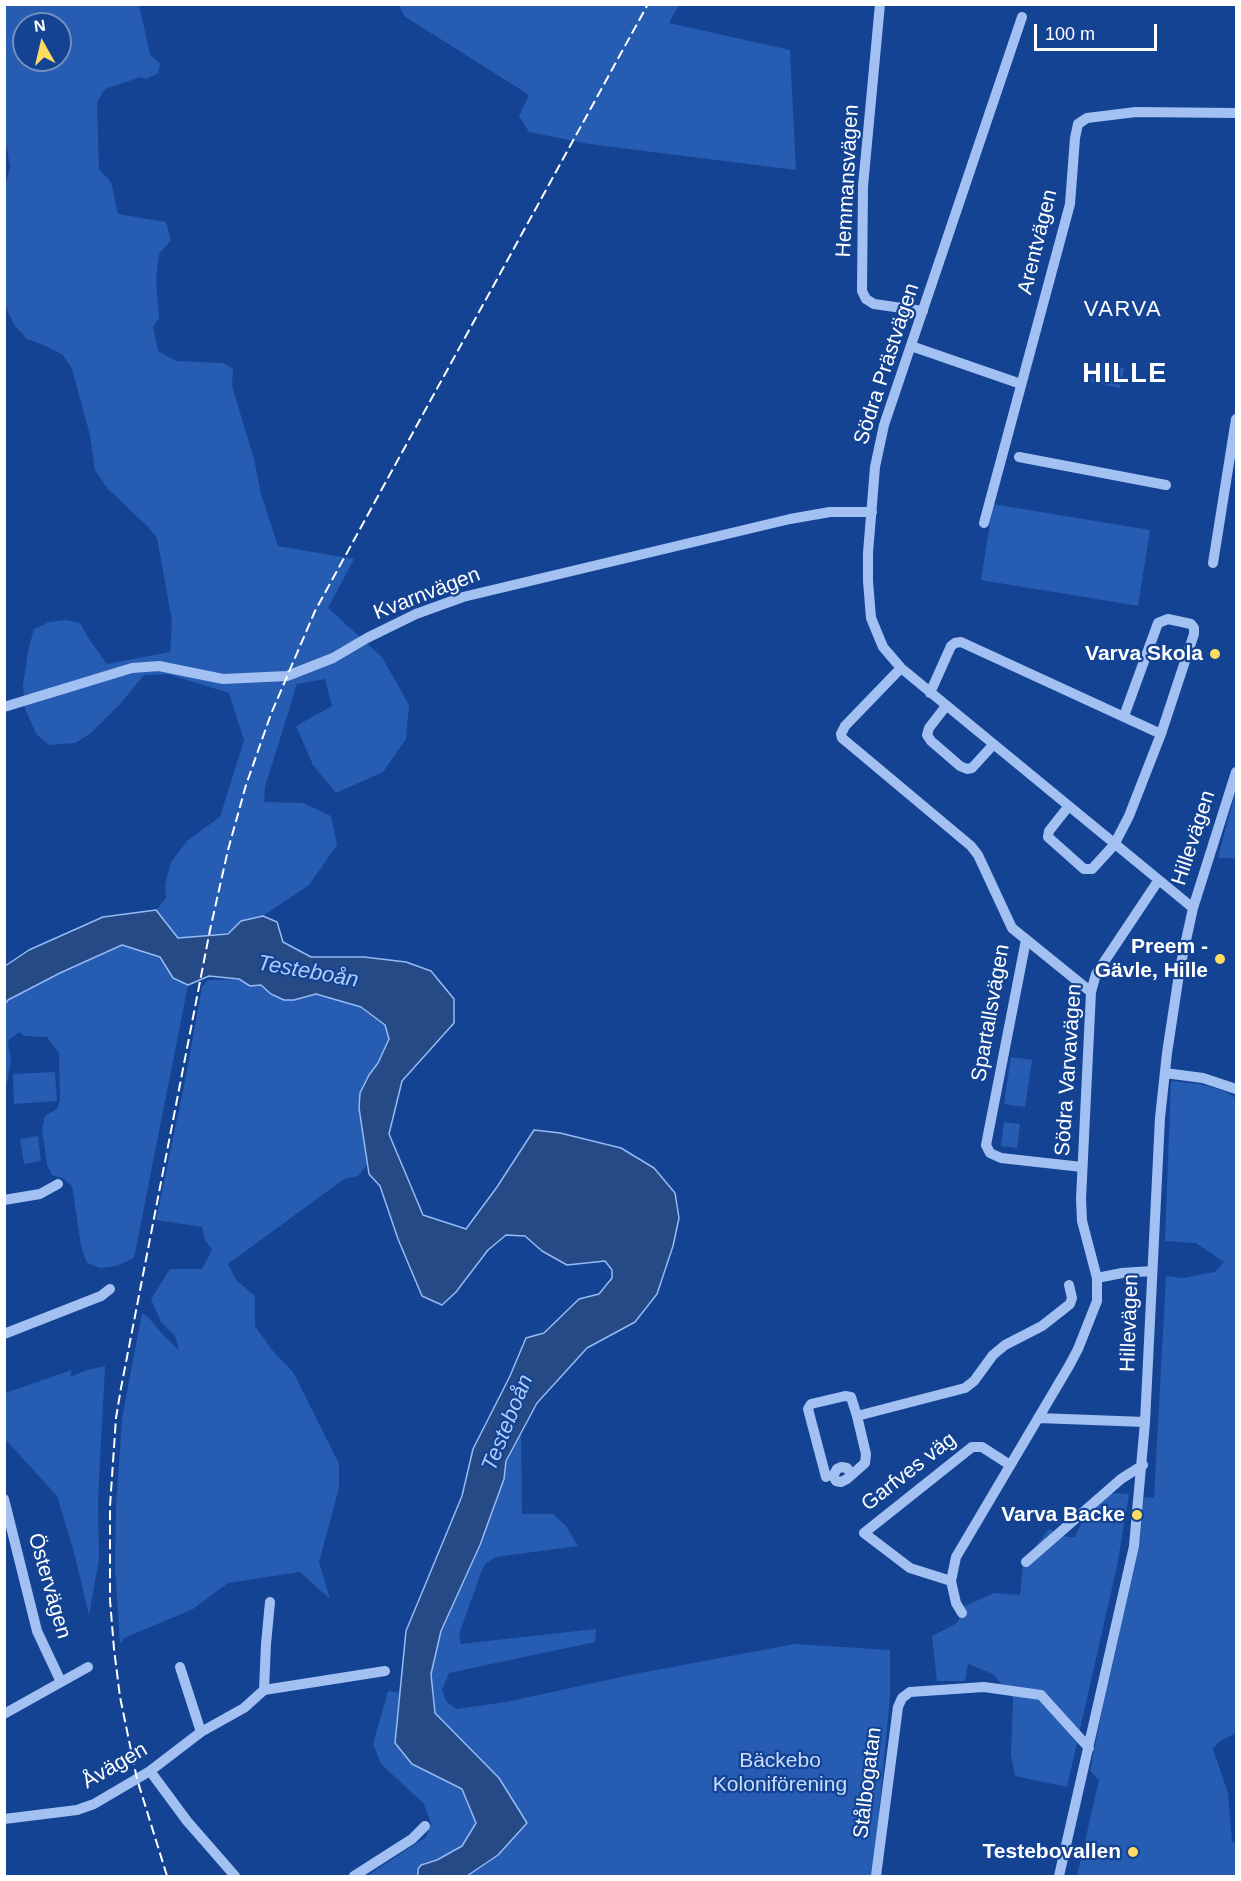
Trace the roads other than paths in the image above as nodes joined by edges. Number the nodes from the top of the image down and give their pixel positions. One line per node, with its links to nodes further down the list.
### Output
1 (880, 4): 4 (street, Hemmansvägen)
2 (1023, 17): 4 (street, Södra Prästvägen)
3 (1236, 113): 6 (street, Arentvägen)
4 (923, 311): 5 (street, Södra Prästvägen)
5 (911, 346): 6 (street); 10 (street, Södra Prästvägen)
6 (1021, 384): 11 (street, Arentvägen)
7 (1236, 419): 12 (street)
8 (1019, 458): 9 (street)
9 (1166, 485)
10 (872, 512): 13 (street, Södra Prästvägen); 16 (street, Kvarnvägen)
11 (984, 523)
12 (1213, 563)
13 (901, 668): 14 (street, Södra Prästvägen); 25 (street, Spartallsvägen)
14 (930, 693): 15 (street, Södra Prästvägen); 17 (street)
15 (946, 706): 19 (street, Södra Prästvägen); 19 (street)
16 (4, 707)
17 (1124, 716): 18 (street); 18 (street)
18 (1161, 734): 22 (street)
19 (993, 745): 21 (street, Södra Prästvägen)
20 (1236, 772): 24 (street, Hillevägen)
21 (1068, 807): 22 (street, Södra Prästvägen); 22 (street)
22 (1114, 844): 23 (street, Södra Prästvägen)
23 (1158, 881): 24 (street, Södra Prästvägen); 26 (street, Södra Varvavägen)
24 (1192, 908): 27 (street, Hillevägen)
25 (1026, 940): 26 (street); 29 (street, Spartallsvägen)
26 (1091, 992): 29 (street, Södra Varvavägen)
27 (1165, 1072): 28 (street); 32 (street, Hillevägen)
28 (1236, 1089)
29 (1082, 1167): 33 (street, Södra Varvavägen)
30 (58, 1184): 31 (street)
31 (4, 1200)
32 (1152, 1271): 33 (street); 39 (street, Hillevägen)
33 (1097, 1278): 38 (street, Södra Varvavägen)
34 (1069, 1285): 37 (street)
35 (110, 1289): 36 (street)
36 (4, 1334)
37 (857, 1416): 42 (street); 43 (street)
38 (1038, 1418): 39 (street); 40 (street, Södra Varvavägen)
39 (1145, 1422): 41 (street, Hillevägen)
40 (1010, 1465): 46 (street, Södra Varvavägen); 46 (street, Garfves väg)
41 (1143, 1465): 45 (street); 56 (street, Hillevägen)
42 (851, 1474)
43 (826, 1477)
44 (4, 1499): 52 (street, Östervägen)
45 (1026, 1562)
46 (951, 1581): 48 (street)
47 (270, 1602): 53 (street)
48 (962, 1613)
49 (88, 1667): 52 (street)
50 (180, 1667): 55 (street)
51 (385, 1671): 53 (street)
52 (62, 1682): 54 (street)
53 (264, 1690): 55 (street, Åvägen)
54 (4, 1714)
55 (201, 1732): 57 (street, Åvägen)
56 (1089, 1748): 62 (street, Stålbogatan); 63 (street, Hillevägen)
57 (150, 1772): 58 (street, Åvägen); 60 (street)
58 (4, 1819)
59 (424, 1826): 61 (street)
60 (235, 1876)
61 (354, 1876)
62 (876, 1876)
63 (1059, 1876)

